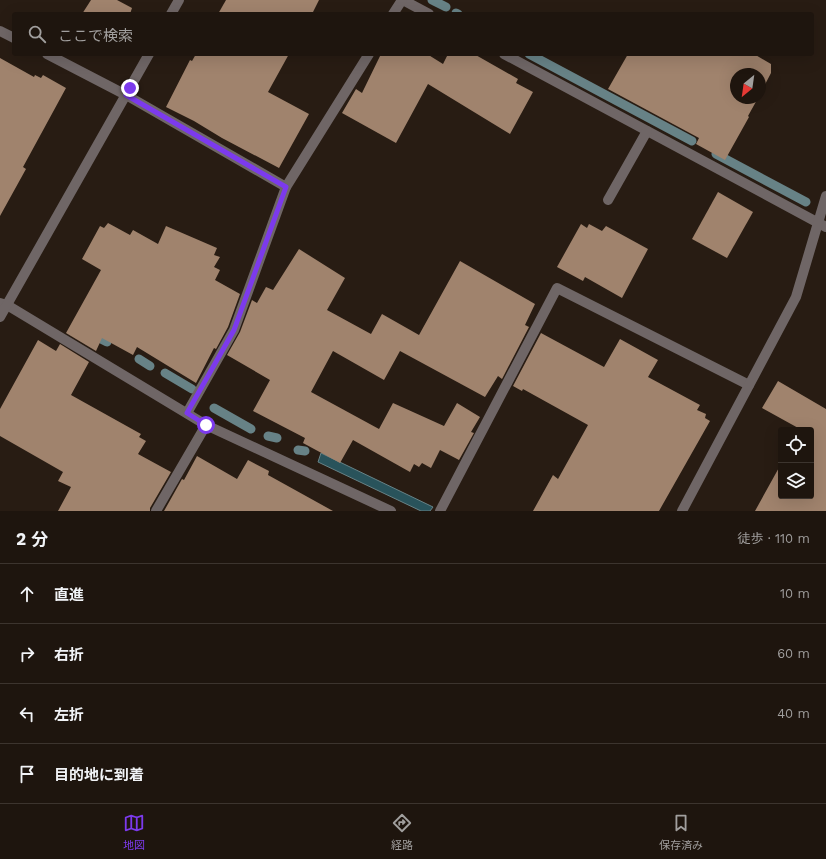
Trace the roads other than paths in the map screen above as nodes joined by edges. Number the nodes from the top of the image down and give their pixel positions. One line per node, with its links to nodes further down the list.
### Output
1 (179, 0): 3 (street)
2 (402, 0): 4 (street); 5 (street)
3 (173, 12)
4 (395, 12)
5 (425, 12)
6 (0, 31): 7 (street)
7 (12, 37)
8 (51, 56): 12 (street)
9 (148, 56): 12 (street)
10 (368, 56): 14 (street)
11 (508, 56): 13 (street)
12 (126, 95): 14 (street); 18 (street)
13 (647, 131): 16 (street); 17 (street)
14 (286, 187): 21 (street)
15 (826, 196): 17 (street)
16 (608, 200)
17 (822, 224): 20 (street)
18 (3, 304): 19 (street); 21 (street)
19 (0, 317)
20 (749, 384): 25 (street); 26 (street)
21 (187, 413): 22 (street)
22 (206, 425): 23 (street); 24 (street)
23 (156, 511)
24 (391, 511)
25 (440, 511)
26 (682, 511)

